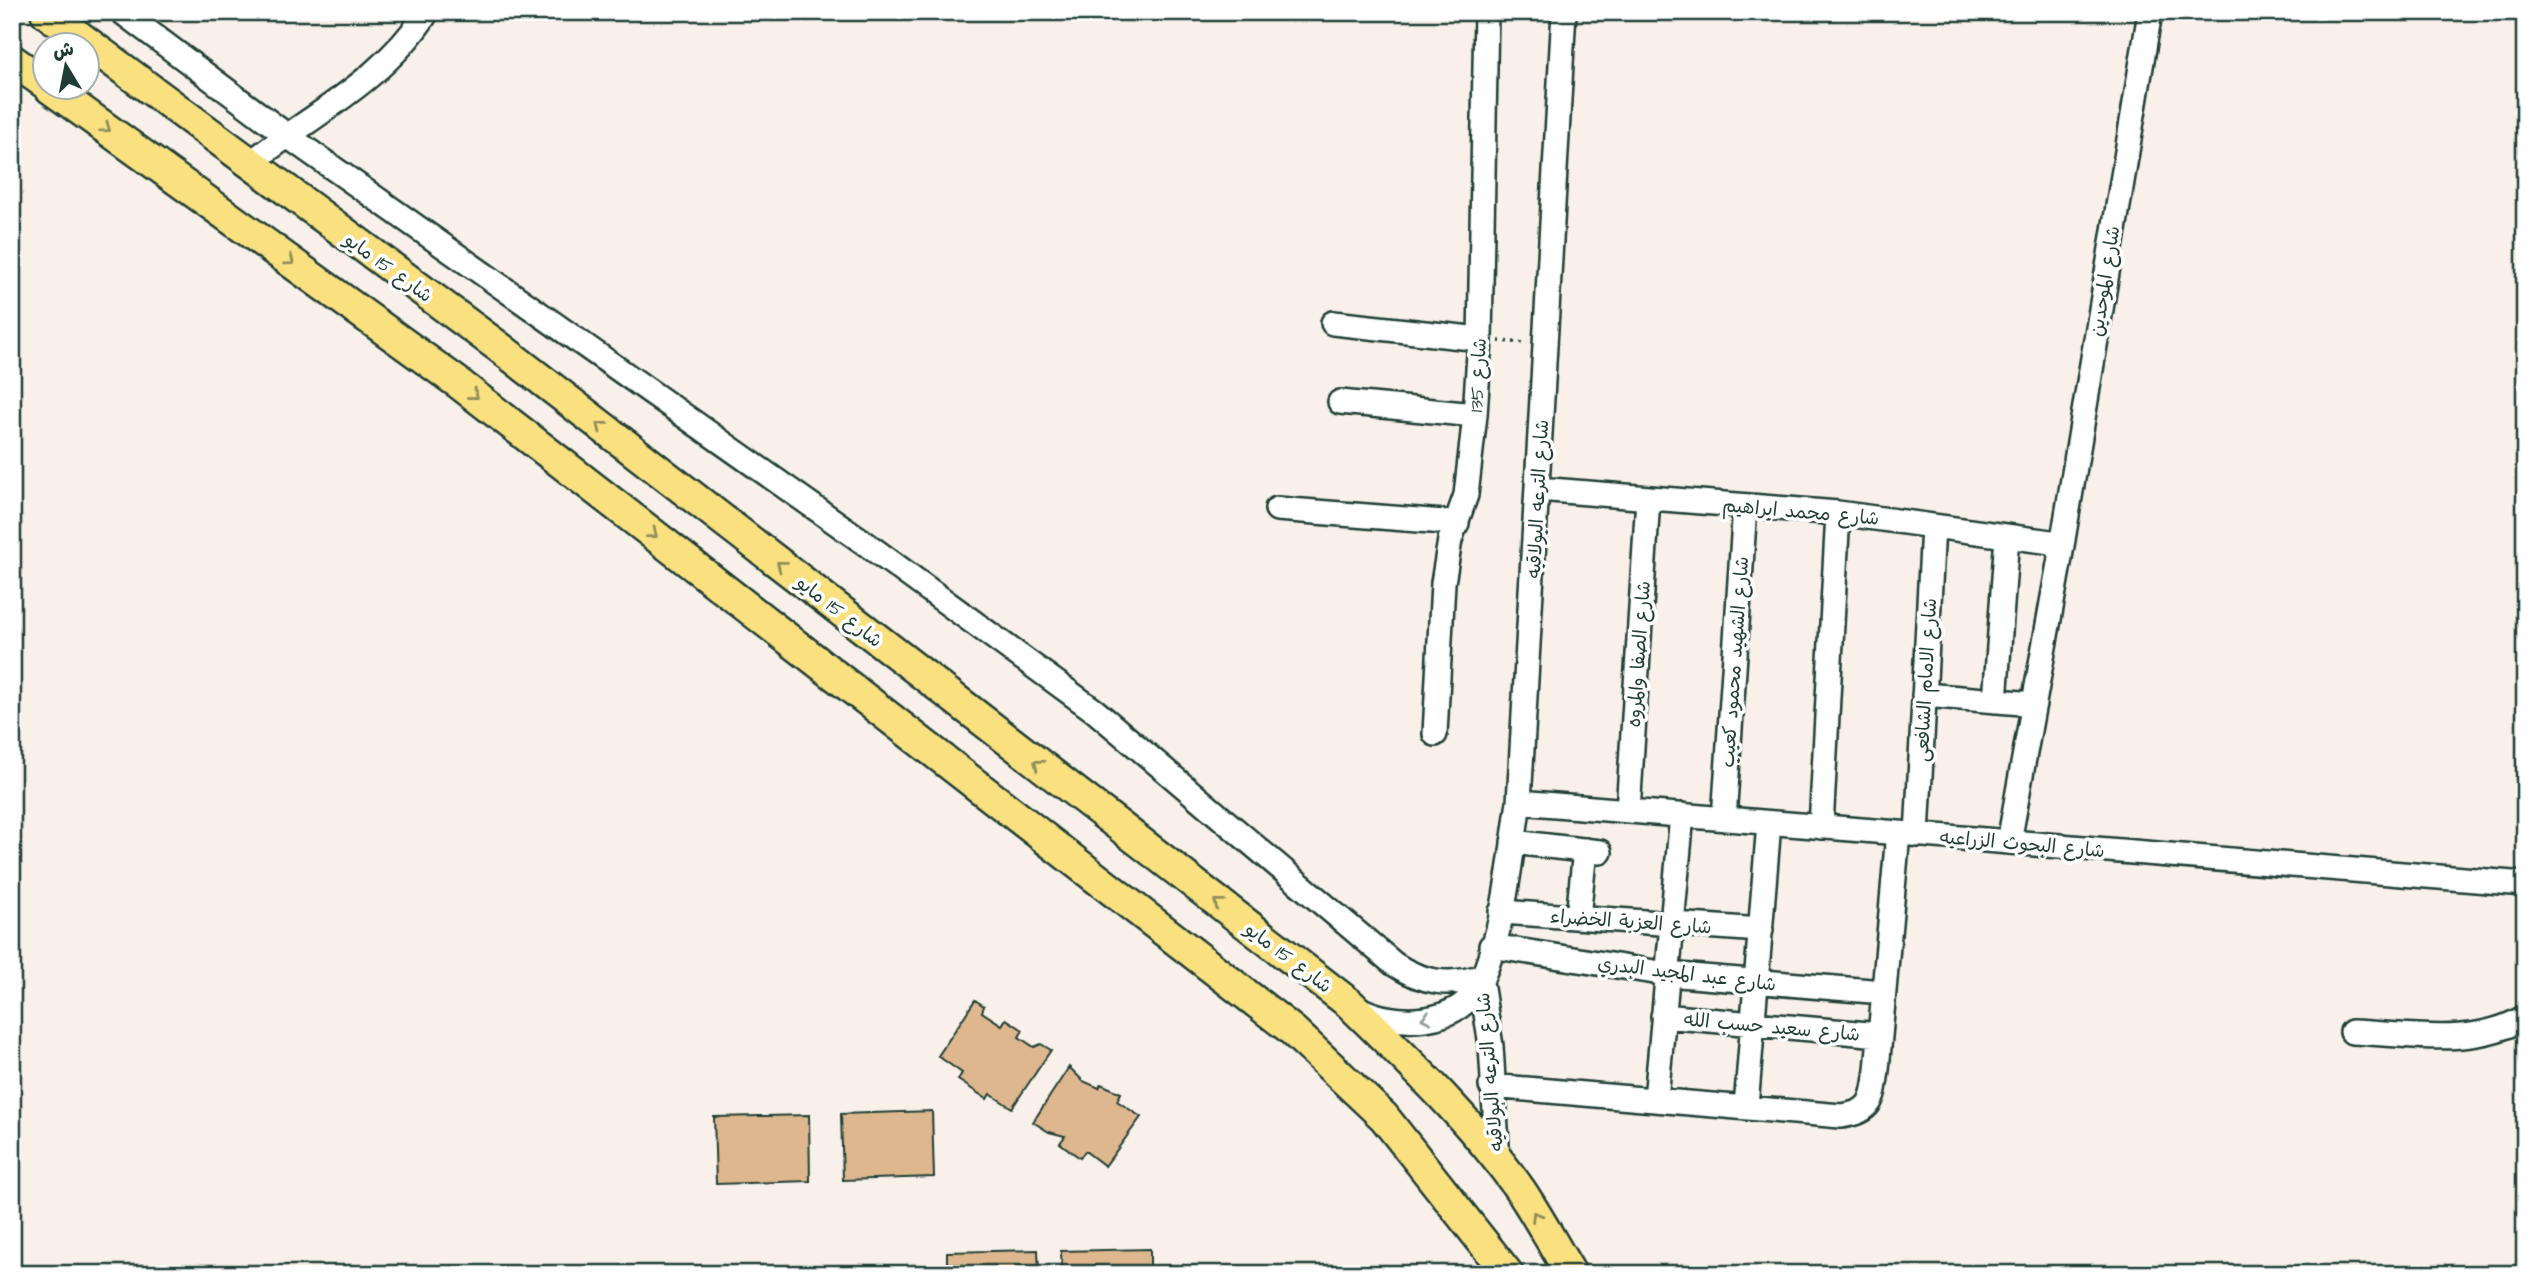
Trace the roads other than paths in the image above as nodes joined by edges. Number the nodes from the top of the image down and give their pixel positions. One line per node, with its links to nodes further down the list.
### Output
1 (122, 12): 10 (street)
2 (427, 12): 10 (street)
3 (1564, 12): 16 (street, شارع الترعه البولاقيه)
4 (2150, 12): 24 (street, شارع الموحدين)
5 (49, 14): 11 (main road, شارع 15 مايو)
6 (1486, 16): 13 (street, شارع 135)
7 (12, 60): 8 (main road)
8 (32, 74)
9 (69, 102): 58 (main road, one-way to 58)
10 (289, 137): 11 (street); 45 (street)
11 (249, 164): 48 (main road, شارع 15 مايو, one-way to 11)
12 (1333, 324): 13 (street)
13 (1480, 339): 15 (street, شارع 135)
14 (1340, 402): 15 (street)
15 (1475, 415): 21 (street, شارع 135)
16 (1538, 489): 17 (street, شارع محمد ابراهيم); 29 (street, شارع الترعه البولاقيه)
17 (1647, 498): 18 (street, شارع محمد ابراهيم); 30 (street, شارع الصفا والمروه)
18 (1745, 506): 20 (street, شارع محمد ابراهيم); 32 (street, شارع الشهيد محمود كعيب)
19 (1278, 509): 21 (street)
20 (1838, 513): 22 (street, شارع محمد ابراهيم); 34 (street)
21 (1457, 523): 28 (street, شارع 135)
22 (1933, 526): 23 (street, شارع محمد ابراهيم); 25 (street, شارع الامام الشافعى)
23 (2007, 536): 24 (street, شارع محمد ابراهيم); 26 (street)
24 (2060, 550): 27 (street, شارع الموحدين)
25 (1924, 695): 26 (street); 35 (street, شارع الامام الشافعى)
26 (1995, 701): 27 (street)
27 (2034, 704): 37 (street, شارع الموحدين)
28 (1435, 734)
29 (1519, 802): 30 (street, شارع البحوث الزراعيه); 36 (street, شارع الترعه البولاقيه)
30 (1628, 811): 31 (street, شارع البحوث الزراعيه)
31 (1682, 815): 32 (street, شارع البحوث الزراعيه); 41 (street)
32 (1724, 819): 33 (street, شارع البحوث الزراعيه)
33 (1769, 823): 34 (street, شارع البحوث الزراعيه); 42 (street)
34 (1821, 827): 35 (street, شارع البحوث الزراعيه)
35 (1908, 834): 37 (street, شارع البحوث الزراعيه); 47 (street, شارع الامام الشافعى)
36 (1513, 842): 39 (street, شارع الترعه البولاقيه); 40 (street)
37 (2009, 842): 38 (street, شارع البحوث الزراعيه)
38 (2525, 884)
39 (1501, 912): 40 (street, شارع العزبة الخضراء); 43 (street, شارع الترعه البولاقيه)
40 (1578, 917): 41 (street, شارع العزبة الخضراء)
41 (1672, 924): 42 (street, شارع العزبة الخضراء); 44 (street)
42 (1760, 930): 46 (street)
43 (1491, 946): 44 (street, شارع عبد المجيد البدري); 45 (street, شارع الترعه البولاقيه)
44 (1667, 974): 46 (street, شارع عبد المجيد البدري); 49 (street)
45 (1482, 979): 48 (street, شارع الترعه البولاقيه, one-way to 48); 54 (street, شارع الترعه البولاقيه)
46 (1756, 981): 47 (street, شارع عبد المجيد البدري); 51 (street)
47 (1883, 992): 53 (street, شارع الامام الشافعى)
48 (1350, 1004): 57 (main road, شارع 15 مايو)
49 (1664, 1016): 51 (street, شارع سعيد حسب الله); 55 (street)
50 (2525, 1017): 52 (street)
51 (1753, 1024): 53 (street, شارع سعيد حسب الله); 56 (street)
52 (2352, 1032)
53 (1880, 1035): 56 (street, شارع الامام الشافعى)
54 (1491, 1086): 55 (street); 57 (street, شارع الترعه البولاقيه)
55 (1656, 1099): 56 (street)
56 (1746, 1107)
57 (1498, 1162): 60 (main road, شارع 15 مايو, one-way to 57)
58 (1488, 1260): 59 (main road)
59 (1508, 1274)
60 (1571, 1274)

